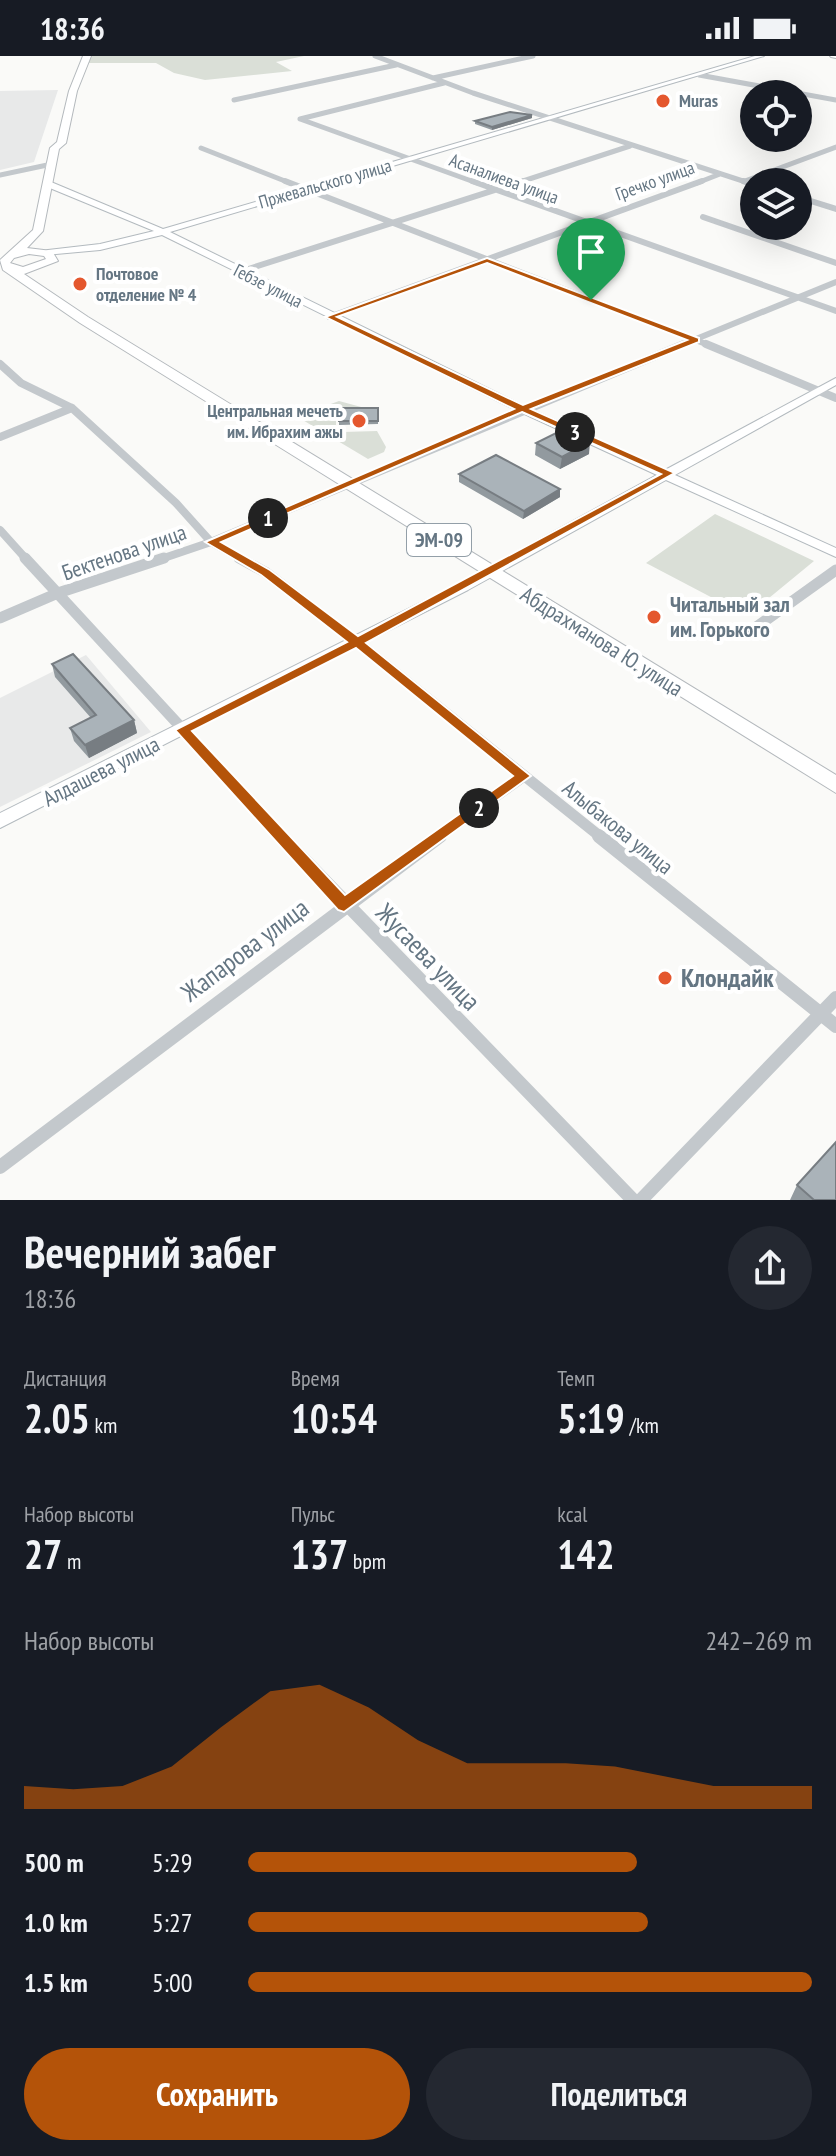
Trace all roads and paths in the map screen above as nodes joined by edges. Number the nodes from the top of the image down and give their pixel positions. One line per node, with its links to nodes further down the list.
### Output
1 (375, 56): 5 (street)
2 (533, 56): 7 (street)
3 (761, 56): 6 (main road, Пржевальского улица)
4 (79, 62): 16 (highway)
5 (398, 65): 7 (street); 9 (street)
6 (699, 75): 10 (street); 11 (main road, Пржевальского улица)
7 (432, 78): 8 (street)
8 (444, 83): 11 (street); 15 (street, Асаналиева улица)
9 (234, 100)
10 (836, 100)
11 (549, 119): 12 (street); 15 (main road, Пржевальского улица)
12 (630, 146): 18 (street); 23 (street)
13 (836, 147): 17 (street)
14 (201, 148): 22 (street)
15 (408, 160): 22 (main road, Пржевальского улица); 23 (street, Асаналиева улица)
16 (52, 164): 19 (street); 21 (highway)
17 (780, 168)
18 (720, 174): 20 (street); 28 (street, Гречко улица)
19 (0, 175)
20 (740, 180)
21 (48, 184): 29 (highway); 30 (main road, Гебзе улица)
22 (308, 189): 27 (street); 30 (main road, Пржевальского улица)
23 (497, 190): 27 (street); 28 (street, Асаналиева улица)
24 (812, 201): 25 (street)
25 (836, 209)
26 (703, 217): 34 (street)
27 (393, 223): 32 (street); 35 (street)
28 (586, 224): 32 (street, Гречко улица); 38 (street, Асаналиева улица)
29 (38, 231): 31 (highway); 33 (highway)
30 (158, 233): 31 (main road, Пржевальского улица); 35 (main road, Гебзе улица)
31 (46, 259): 33 (highway); 33 (highway); 37 (highway)
32 (487, 260): 40 (street, Гречко улица); 41 (street)
33 (6, 261): 37 (highway, Абдрахманова Ю. улица / ЭМ-09)
34 (836, 263)
35 (239, 272): 40 (main road, Гебзе улица)
36 (836, 282): 38 (street, Бектенова улица)
37 (43, 291): 50 (highway, Абдрахманова Ю. улица / ЭМ-09)
38 (802, 298): 39 (street, Асаналиева улица); 41 (street, Бектенова улица)
39 (836, 311)
40 (329, 317): 47 (main road, Гебзе улица)
41 (696, 340): 44 (street); 47 (street, Бектенова улица)
42 (0, 364): 46 (street, Алыбакова улица)
43 (836, 381): 44 (main road, Алдашева улица)
44 (817, 391): 45 (street); 49 (main road, Алдашева улица)
45 (836, 398)
46 (72, 408): 48 (street); 52 (street, Алыбакова улица)
47 (522, 409): 49 (main road, Гебзе улица); 50 (street, Бектенова улица)
48 (0, 437)
49 (670, 473): 53 (main road, Гебзе улица); 55 (main road, Алдашева улица)
50 (347, 483): 52 (street, Бектенова улица); 55 (highway, Абдрахманова Ю. улица / ЭМ-09)
51 (0, 530): 56 (street, Жусаева улица)
52 (211, 542): 56 (street, Бектенова улица); 59 (street, Алыбакова улица)
53 (836, 553)
54 (836, 570): 58 (street)
55 (489, 572): 59 (main road, Алдашева улица); 62 (highway, Абдрахманова Ю. улица / ЭМ-09)
56 (58, 593): 57 (street, Бектенова улица); 60 (street, Жусаева улица)
57 (0, 618)
58 (748, 633)
59 (357, 642): 60 (main road, Алдашева улица); 61 (street, Алыбакова улица)
60 (182, 730): 63 (main road, Алдашева улица); 64 (street, Жусаева улица)
61 (524, 776): 64 (street, Жапарова улица); 66 (street, Алыбакова улица)
62 (836, 785)
63 (0, 821)
64 (344, 905): 68 (street, Жапарова улица); 69 (street, Жусаева улица)
65 (836, 998): 66 (street)
66 (821, 1015): 67 (street, Алыбакова улица); 70 (street)
67 (836, 1026)
68 (0, 1167)
69 (633, 1200)
70 (641, 1200)

